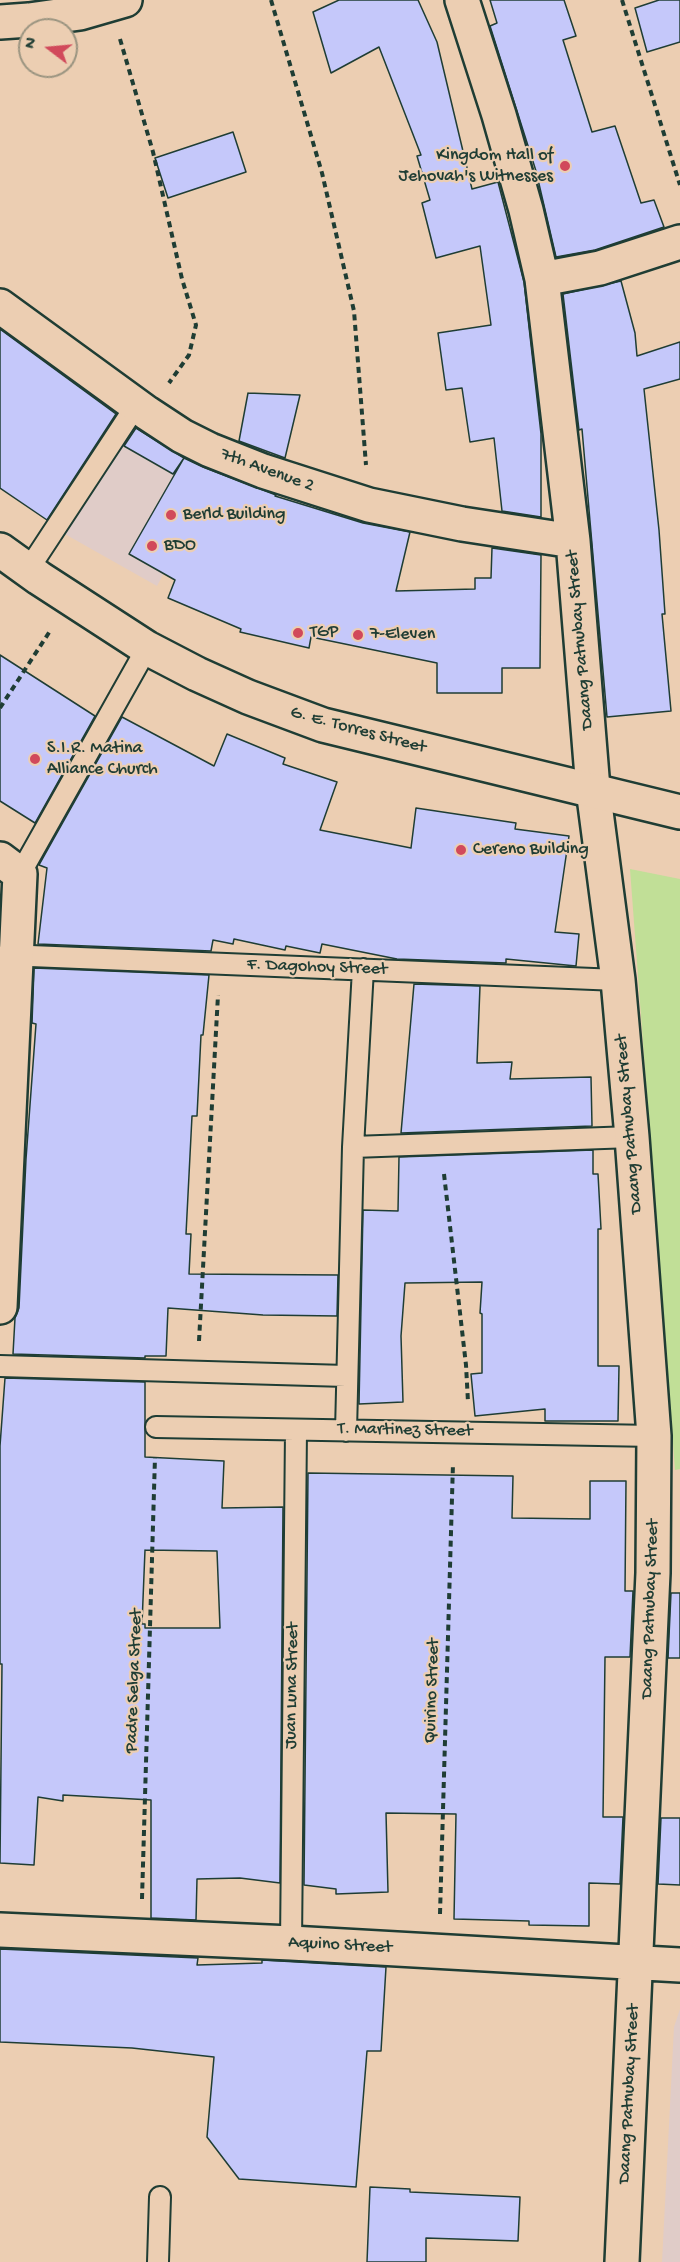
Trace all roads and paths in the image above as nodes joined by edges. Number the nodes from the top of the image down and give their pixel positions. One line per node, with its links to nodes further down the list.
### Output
1 (271, 0): 11 (path)
2 (462, 0): 8 (street, Daang Patnubay Street)
3 (622, 0): 6 (path)
4 (117, 2): 5 (street); 10 (path)
5 (0, 22)
6 (680, 184)
7 (680, 242): 8 (street)
8 (542, 279): 12 (street, Daang Patnubay Street)
9 (0, 306): 10 (street, 7th Avenue 2)
10 (142, 408): 11 (street, 7th Avenue 2); 14 (lane)
11 (369, 505): 12 (street, 7th Avenue 2)
12 (573, 541): 18 (street, Daang Patnubay Street)
13 (0, 550): 14 (street, G. E. Torres Street)
14 (28, 570): 15 (street, G. E. Torres Street)
15 (71, 599): 16 (street, G. E. Torres Street); 17 (path)
16 (147, 648): 18 (street, G. E. Torres Street); 20 (lane)
17 (0, 708)
18 (593, 789): 19 (street, G. E. Torres Street); 24 (street, Daang Patnubay Street)
19 (680, 812)
20 (10, 867): 21 (street)
21 (8, 955): 22 (lane, F. Dagohoy Street); 28 (street)
22 (220, 964): 23 (lane, F. Dagohoy Street); 30 (path)
23 (363, 969): 24 (lane, F. Dagohoy Street); 27 (lane)
24 (618, 980): 25 (street, Daang Patnubay Street)
25 (632, 1137): 26 (lane); 36 (street, Daang Patnubay Street)
26 (440, 1145): 27 (lane); 35 (path, Quirino Street)
27 (353, 1147): 31 (lane)
28 (0, 1306)
29 (0, 1366): 30 (lane)
30 (197, 1372): 31 (lane)
31 (346, 1376): 34 (lane)
32 (156, 1427): 33 (lane, T. Martinez Street); 38 (path, Padre Selga Street)
33 (296, 1430): 34 (lane, T. Martinez Street); 39 (lane, Juan Luna Street)
34 (346, 1431): 35 (lane, T. Martinez Street)
35 (461, 1432): 36 (lane, T. Martinez Street); 40 (path, Quirino Street)
36 (654, 1436): 41 (street, Daang Patnubay Street)
37 (0, 1930): 38 (street, Aquino Street)
38 (141, 1936): 39 (street, Aquino Street)
39 (291, 1943): 40 (street, Aquino Street)
40 (439, 1951): 41 (street, Aquino Street)
41 (637, 1962): 42 (street, Aquino Street); 45 (street, Daang Patnubay Street)
42 (680, 1965)
43 (160, 2197): 44 (lane)
44 (158, 2262)
45 (622, 2262)

